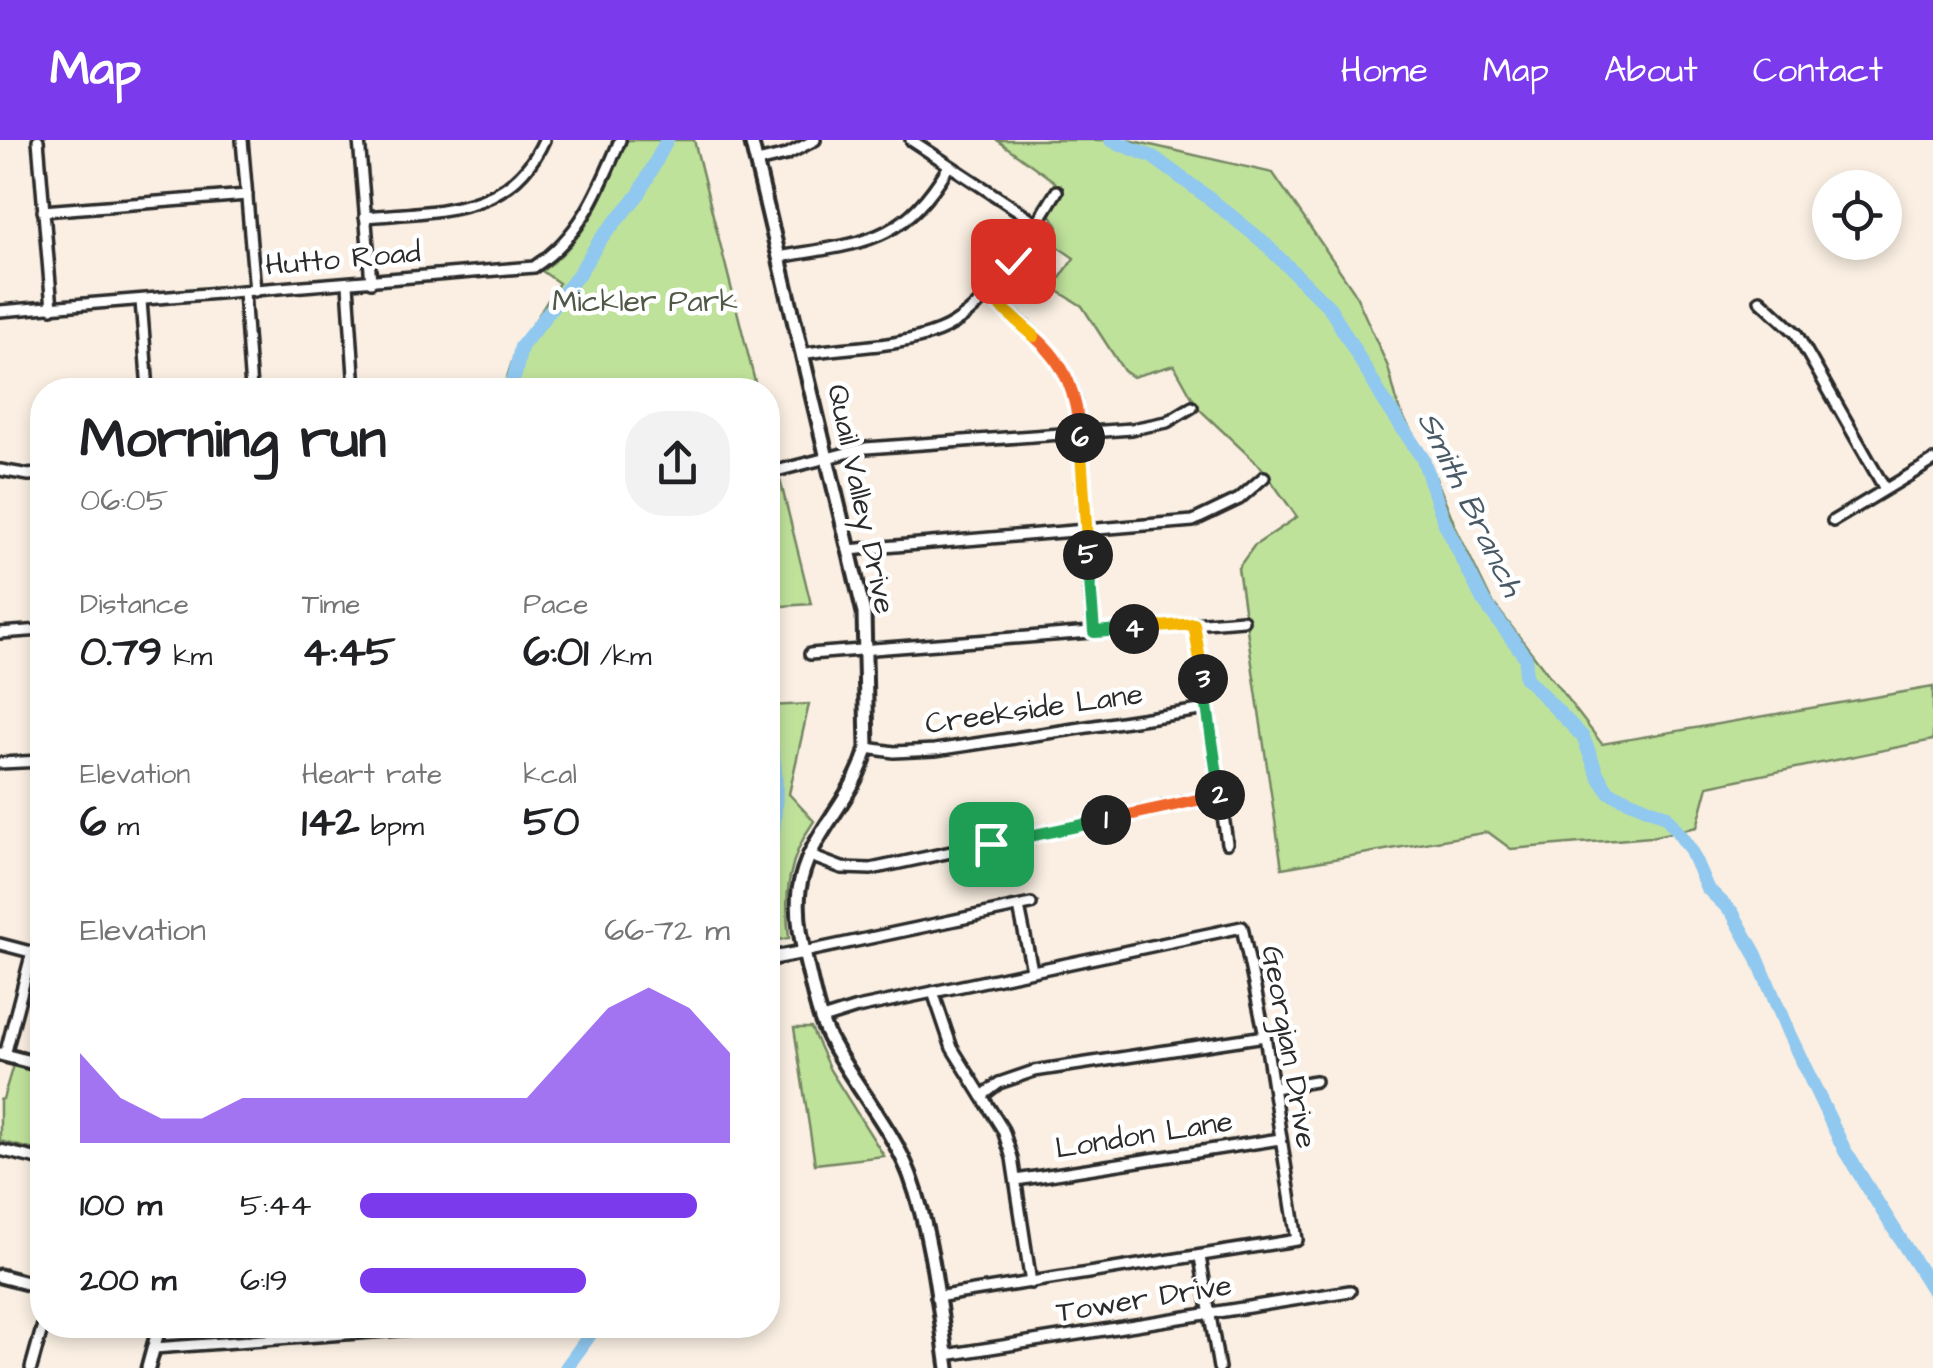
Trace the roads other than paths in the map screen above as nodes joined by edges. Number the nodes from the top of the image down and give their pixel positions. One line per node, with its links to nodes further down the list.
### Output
1 (38, 140): 13 (street)
2 (242, 140): 12 (street)
3 (358, 140): 14 (street)
4 (544, 140): 14 (street)
5 (620, 140): 17 (street, Hutto Road)
6 (751, 140): 9 (street, Quail Valley Drive)
7 (815, 140): 9 (street)
8 (911, 140): 10 (street)
9 (757, 162): 16 (street, Quail Valley Drive)
10 (950, 166): 15 (street); 16 (street)
11 (1058, 191): 15 (street)
12 (247, 195): 13 (street); 19 (street)
13 (44, 212): 23 (street)
14 (366, 217): 17 (street)
15 (1038, 223): 20 (street)
16 (780, 257): 25 (street, Quail Valley Drive)
17 (371, 282): 18 (street, Hutto Road)
18 (348, 284): 19 (street, Hutto Road); 28 (street)
19 (249, 292): 22 (street, Hutto Road); 27 (street)
20 (986, 293): 25 (street); 30 (street)
21 (1760, 300): 37 (street)
22 (141, 301): 23 (street, Hutto Road); 26 (street)
23 (52, 308): 24 (street, Hutto Road)
24 (0, 311)
25 (802, 354): 31 (street, Quail Valley Drive)
26 (147, 378)
27 (252, 378)
28 (354, 378)
29 (1192, 406): 30 (street)
30 (1080, 432): 31 (street); 39 (street)
31 (828, 458): 34 (street); 40 (street, Quail Valley Drive)
32 (1933, 462): 37 (street)
33 (0, 470): 35 (street)
34 (780, 470)
35 (30, 475)
36 (1264, 477): 39 (street)
37 (1884, 489): 38 (street)
38 (1833, 521)
39 (1086, 532): 40 (street); 44 (street)
40 (848, 550): 46 (street, Quail Valley Drive)
41 (1243, 620): 42 (street)
42 (1194, 624): 44 (street); 48 (street)
43 (30, 631): 45 (street)
44 (1094, 632): 46 (street)
45 (0, 634)
46 (866, 648): 47 (street); 49 (street, Quail Valley Drive)
47 (810, 654)
48 (1207, 708): 49 (street, Creekside Lane); 52 (street)
49 (867, 748): 54 (street, Quail Valley Drive)
50 (30, 761): 51 (street)
51 (0, 763)
52 (1220, 795): 53 (street); 54 (street)
53 (1227, 843)
54 (808, 856): 59 (street, Quail Valley Drive)
55 (1031, 904): 56 (street)
56 (1018, 907): 59 (street); 61 (street)
57 (0, 944): 58 (street)
58 (30, 951)
59 (804, 952): 60 (street); 64 (street, Quail Valley Drive)
60 (780, 957)
61 (1032, 970): 63 (street, Georgian Drive); 65 (street, Georgian Drive)
62 (30, 973): 66 (street)
63 (933, 992): 64 (street, Georgian Drive); 70 (street)
64 (822, 1019): 80 (street, Quail Valley Drive)
65 (1265, 1036): 69 (street, Georgian Drive); 70 (street)
66 (2, 1055): 67 (street)
67 (30, 1062)
68 (1315, 1080): 69 (street)
69 (1274, 1088): 71 (street, Georgian Drive)
70 (982, 1096): 74 (street)
71 (1280, 1139): 74 (street, London Lane); 75 (street, Georgian Drive)
72 (0, 1150): 73 (street)
73 (30, 1157)
74 (1016, 1180): 77 (street)
75 (1200, 1257): 77 (street, Georgian Drive); 81 (street)
76 (0, 1276): 78 (street)
77 (1031, 1283): 80 (street, Georgian Drive)
78 (30, 1284)
79 (1350, 1291): 81 (street, Tower Drive)
80 (936, 1296): 86 (street, Quail Valley Drive)
81 (1209, 1315): 86 (street, Tower Drive); 89 (street)
82 (40, 1338): 87 (street)
83 (155, 1338): 85 (street)
84 (291, 1338): 85 (street)
85 (154, 1348): 88 (street)
86 (947, 1361)
87 (32, 1368)
88 (148, 1368)
89 (1219, 1368)

